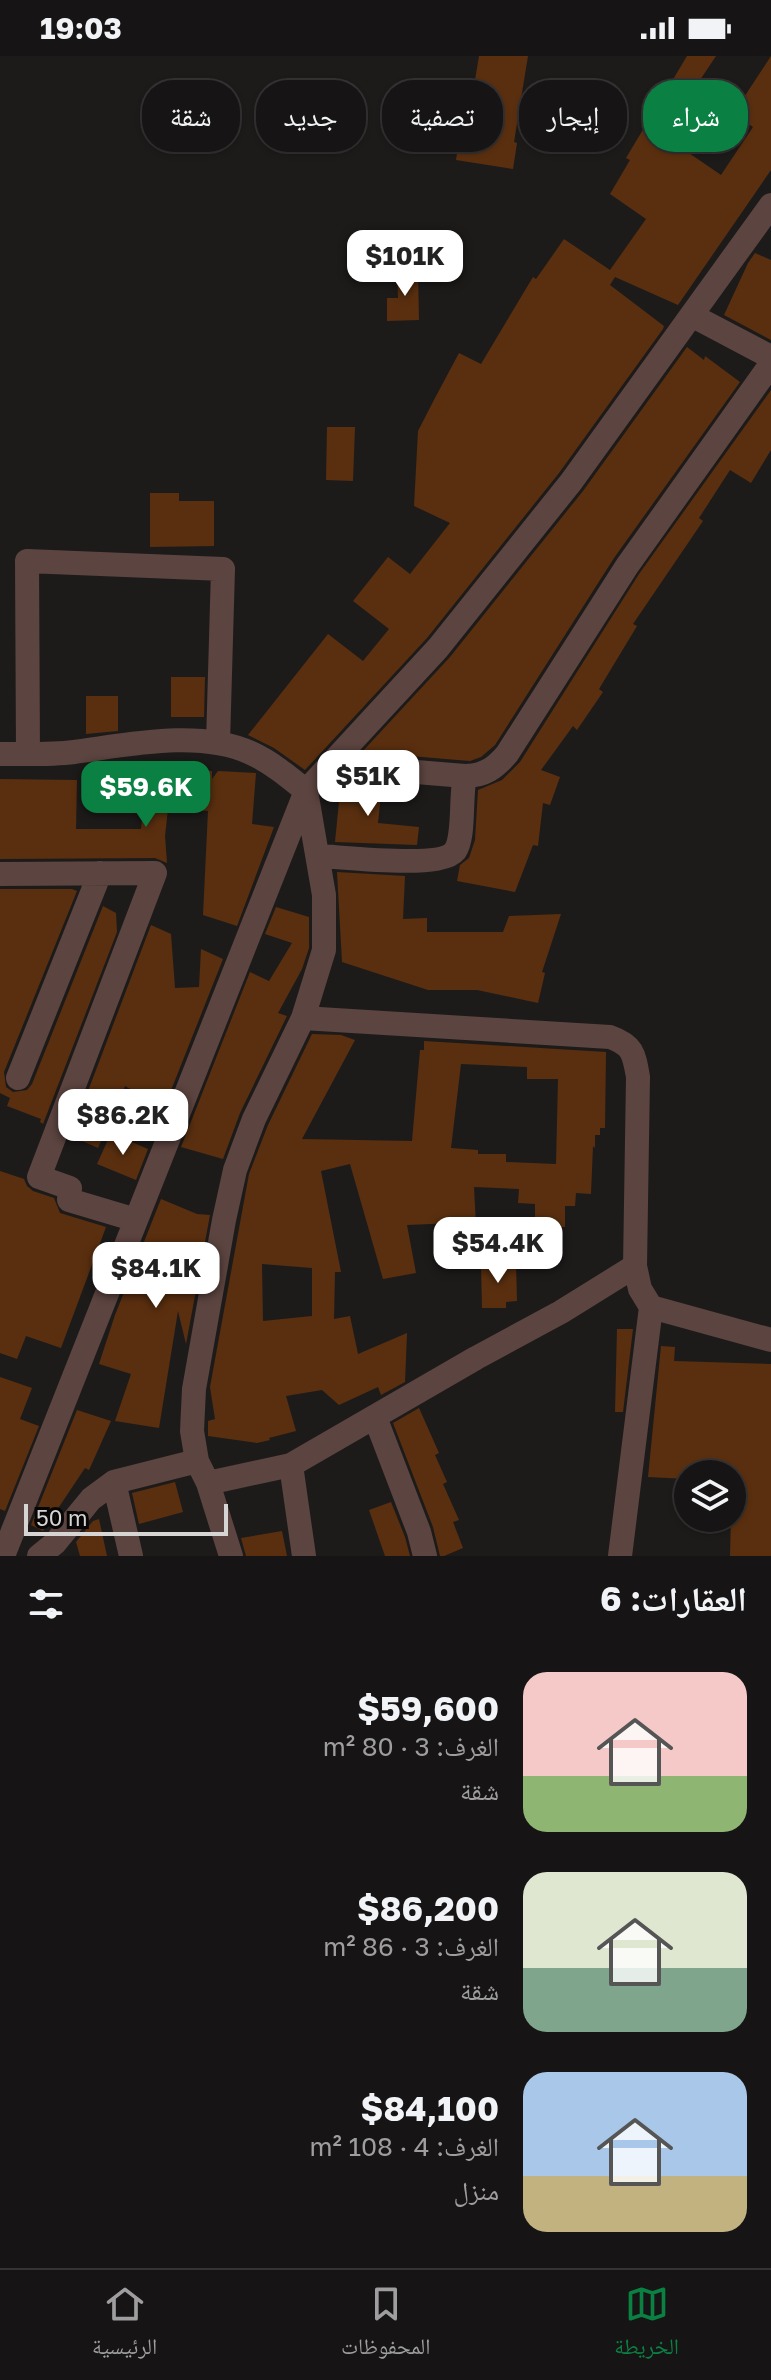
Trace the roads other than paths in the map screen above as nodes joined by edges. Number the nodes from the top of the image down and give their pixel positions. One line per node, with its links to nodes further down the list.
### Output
1 (771, 205): 2 (street)
2 (693, 316): 3 (street); 8 (street)
3 (771, 357)
4 (771, 364): 9 (street)
5 (218, 743): 7 (street); 7 (street); 10 (street)
6 (0, 754): 7 (street)
7 (28, 754)
8 (331, 765): 9 (street); 10 (street)
9 (465, 776): 11 (street)
10 (306, 791): 11 (street); 16 (street)
11 (319, 856): 14 (street)
12 (100, 873): 13 (street); 15 (street); 16 (street)
13 (0, 874)
14 (303, 1018): 17 (street); 22 (street)
15 (18, 1078)
16 (136, 1220): 24 (street)
17 (635, 1266): 18 (street); 20 (street)
18 (651, 1307): 19 (street); 30 (street)
19 (771, 1340)
20 (375, 1417): 21 (street); 29 (street)
21 (291, 1465): 22 (street); 28 (street)
22 (202, 1472): 23 (street); 27 (street)
23 (114, 1482): 25 (street); 26 (street)
24 (3, 1556)
25 (39, 1556)
26 (131, 1556)
27 (231, 1556)
28 (304, 1556)
29 (425, 1556)
30 (620, 1556)

